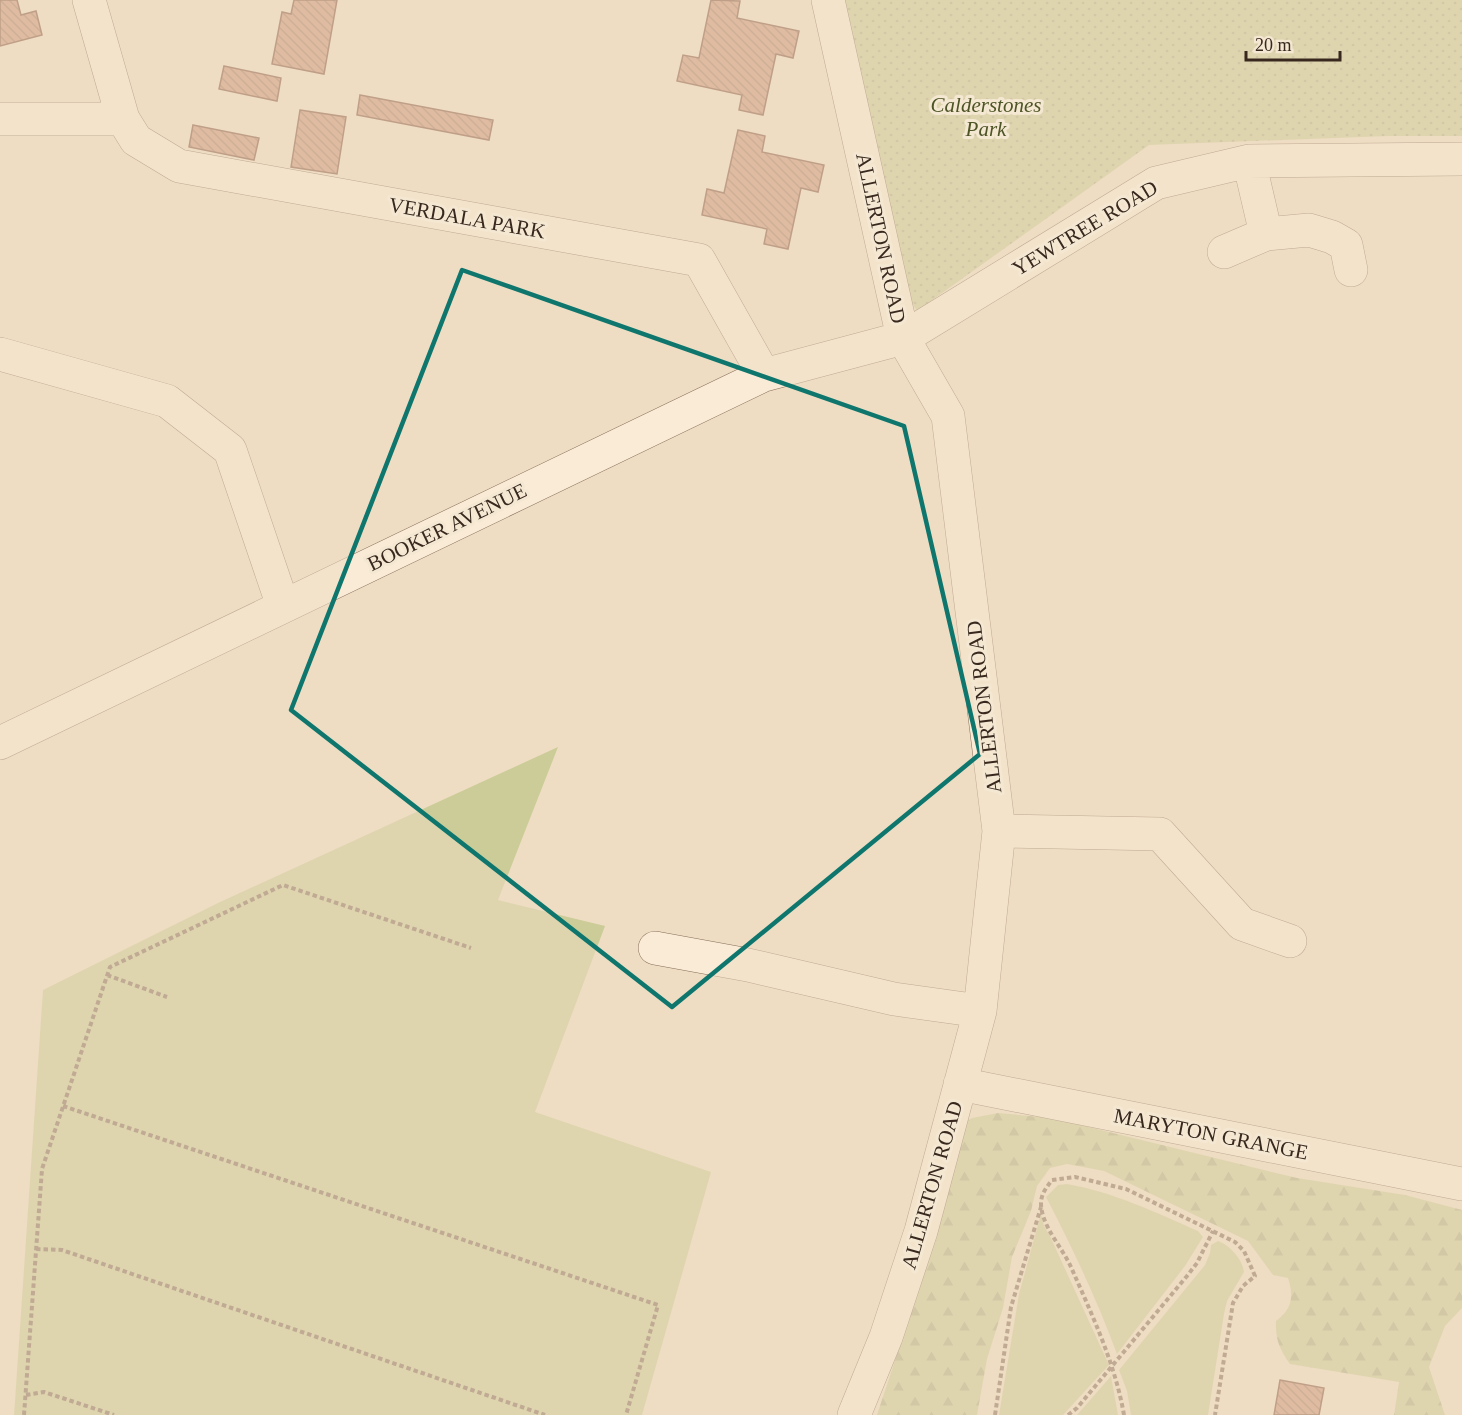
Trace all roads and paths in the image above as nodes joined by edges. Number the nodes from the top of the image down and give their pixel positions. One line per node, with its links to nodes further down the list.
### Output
1 (89, 0): 4 (street, VERDALA PARK)
2 (828, 0): 10 (street, ALLERTON ROAD)
3 (0, 119): 4 (street)
4 (123, 119): 12 (street, VERDALA PARK)
5 (1462, 159): 6 (street, YEWTREE ROAD)
6 (1249, 161): 7 (street); 10 (street, YEWTREE ROAD)
7 (1266, 234): 8 (street); 9 (street)
8 (1224, 252)
9 (1351, 270)
10 (903, 338): 12 (street, BOOKER AVENUE); 15 (street, ALLERTON ROAD)
11 (0, 354): 13 (street)
12 (764, 375): 13 (street, BOOKER AVENUE)
13 (283, 606): 14 (street, BOOKER AVENUE)
14 (0, 743)
15 (999, 831): 16 (street); 21 (street, ALLERTON ROAD)
16 (1290, 941)
17 (471, 948): 19 (path)
18 (655, 948): 21 (street)
19 (107, 975): 20 (path); 23 (path)
20 (167, 997)
21 (980, 1011): 22 (street, ALLERTON ROAD)
22 (960, 1084): 24 (street, MARYTON GRANGE); 34 (street, ALLERTON ROAD)
23 (63, 1106): 27 (path); 33 (path)
24 (1462, 1184)
25 (1041, 1206): 26 (path); 28 (path); 35 (path)
26 (1213, 1231): 28 (path); 38 (path)
27 (36, 1249): 29 (path); 32 (path)
28 (1113, 1364): 36 (path); 37 (path)
29 (26, 1395): 30 (path); 31 (path)
30 (24, 1415)
31 (114, 1415)
32 (545, 1415)
33 (626, 1415)
34 (854, 1415)
35 (995, 1415)
36 (1068, 1415)
37 (1124, 1415)
38 (1215, 1415)

